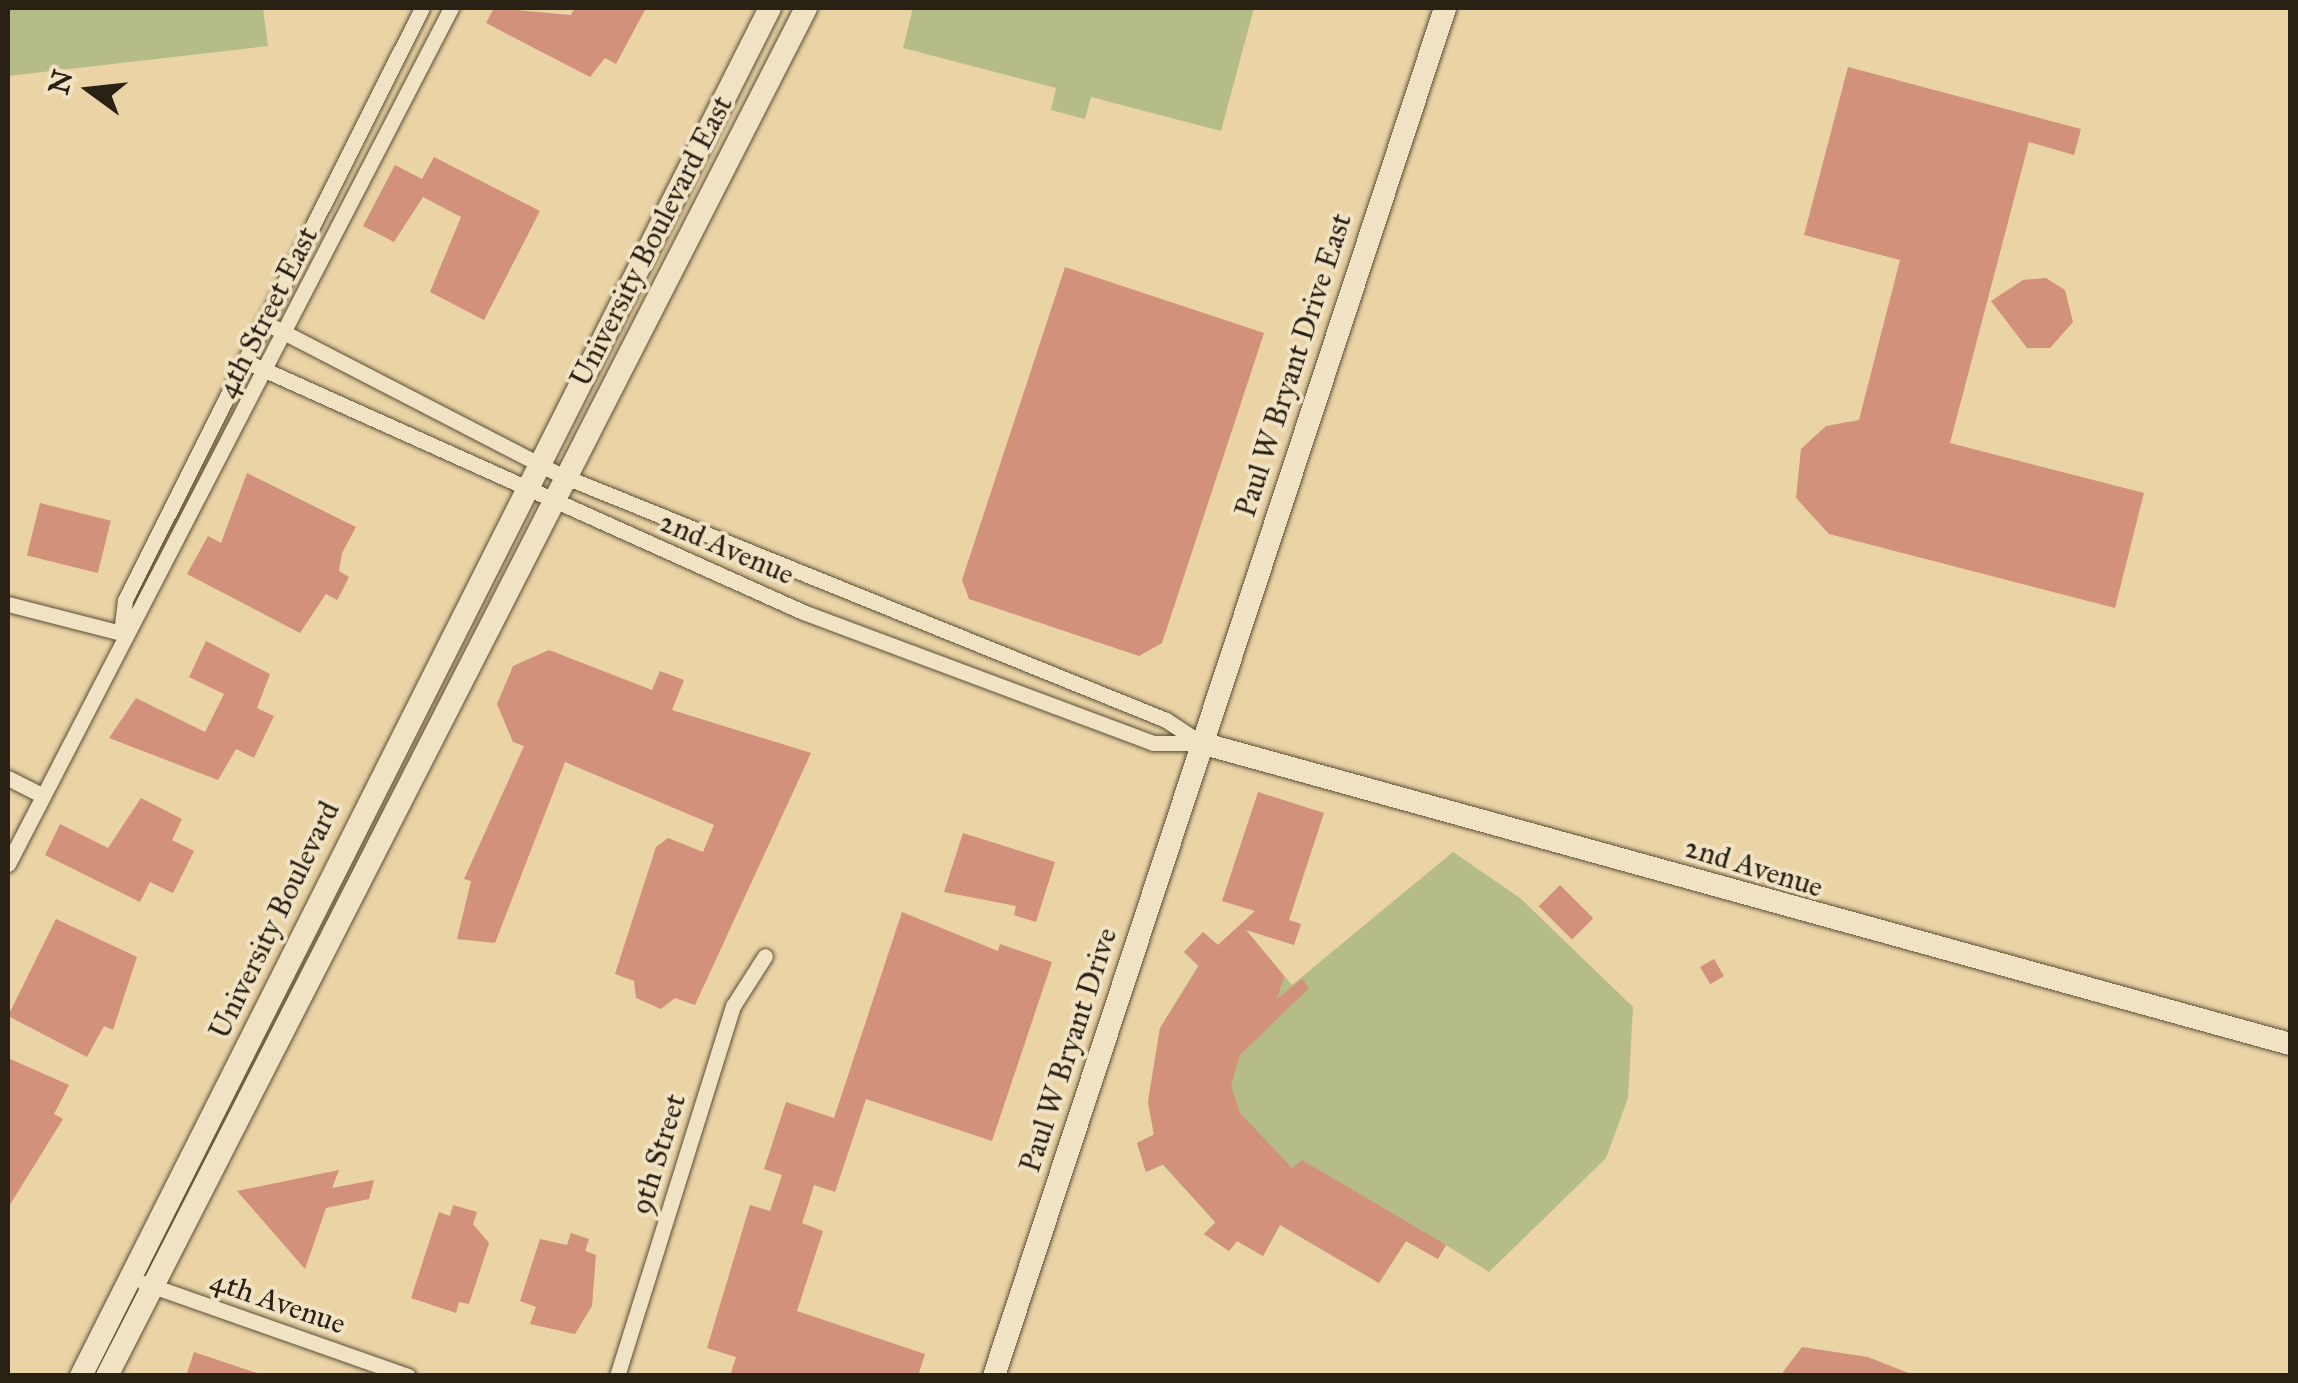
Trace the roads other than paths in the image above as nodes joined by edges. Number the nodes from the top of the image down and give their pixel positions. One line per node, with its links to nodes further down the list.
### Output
1 (422, 8): 6 (street, 4th Street East)
2 (450, 8): 7 (street, 4th Street East)
3 (770, 8): 10 (main road, University Boulevard East)
4 (806, 8): 11 (main road, University Boulevard East)
5 (1445, 8): 16 (main road, Paul W Bryant Drive East)
6 (264, 322): 7 (street, 2nd Avenue); 8 (street, 4th Street East)
7 (287, 334): 9 (street, 4th Street East); 10 (street, 2nd Avenue)
8 (245, 361): 9 (street, 2nd Avenue); 15 (street, 4th Street East)
9 (268, 372): 12 (street, 2nd Avenue); 15 (street, 4th Street East)
10 (534, 462): 11 (street, 2nd Avenue); 12 (main road, University Boulevard East)
11 (563, 476): 13 (main road, University Boulevard East); 16 (street, 2nd Avenue)
12 (520, 490): 13 (street, 2nd Avenue); 22 (main road, University Boulevard)
13 (548, 502): 16 (street, 2nd Avenue); 22 (main road, University Boulevard)
14 (8, 604): 15 (street)
15 (121, 633): 18 (street, 4th Street East)
16 (1201, 743): 21 (main road, 2nd Avenue); 27 (main road, Paul W Bryant Drive)
17 (8, 778): 18 (street)
18 (41, 795): 19 (street, 4th Street East)
19 (8, 864)
20 (765, 956): 26 (street, 9th Street)
21 (2290, 1044)
22 (141, 1282): 23 (main road, University Boulevard); 24 (main road, University Boulevard); 25 (street, 4th Avenue)
23 (81, 1376)
24 (107, 1376)
25 (408, 1376)
26 (617, 1376)
27 (994, 1376)

